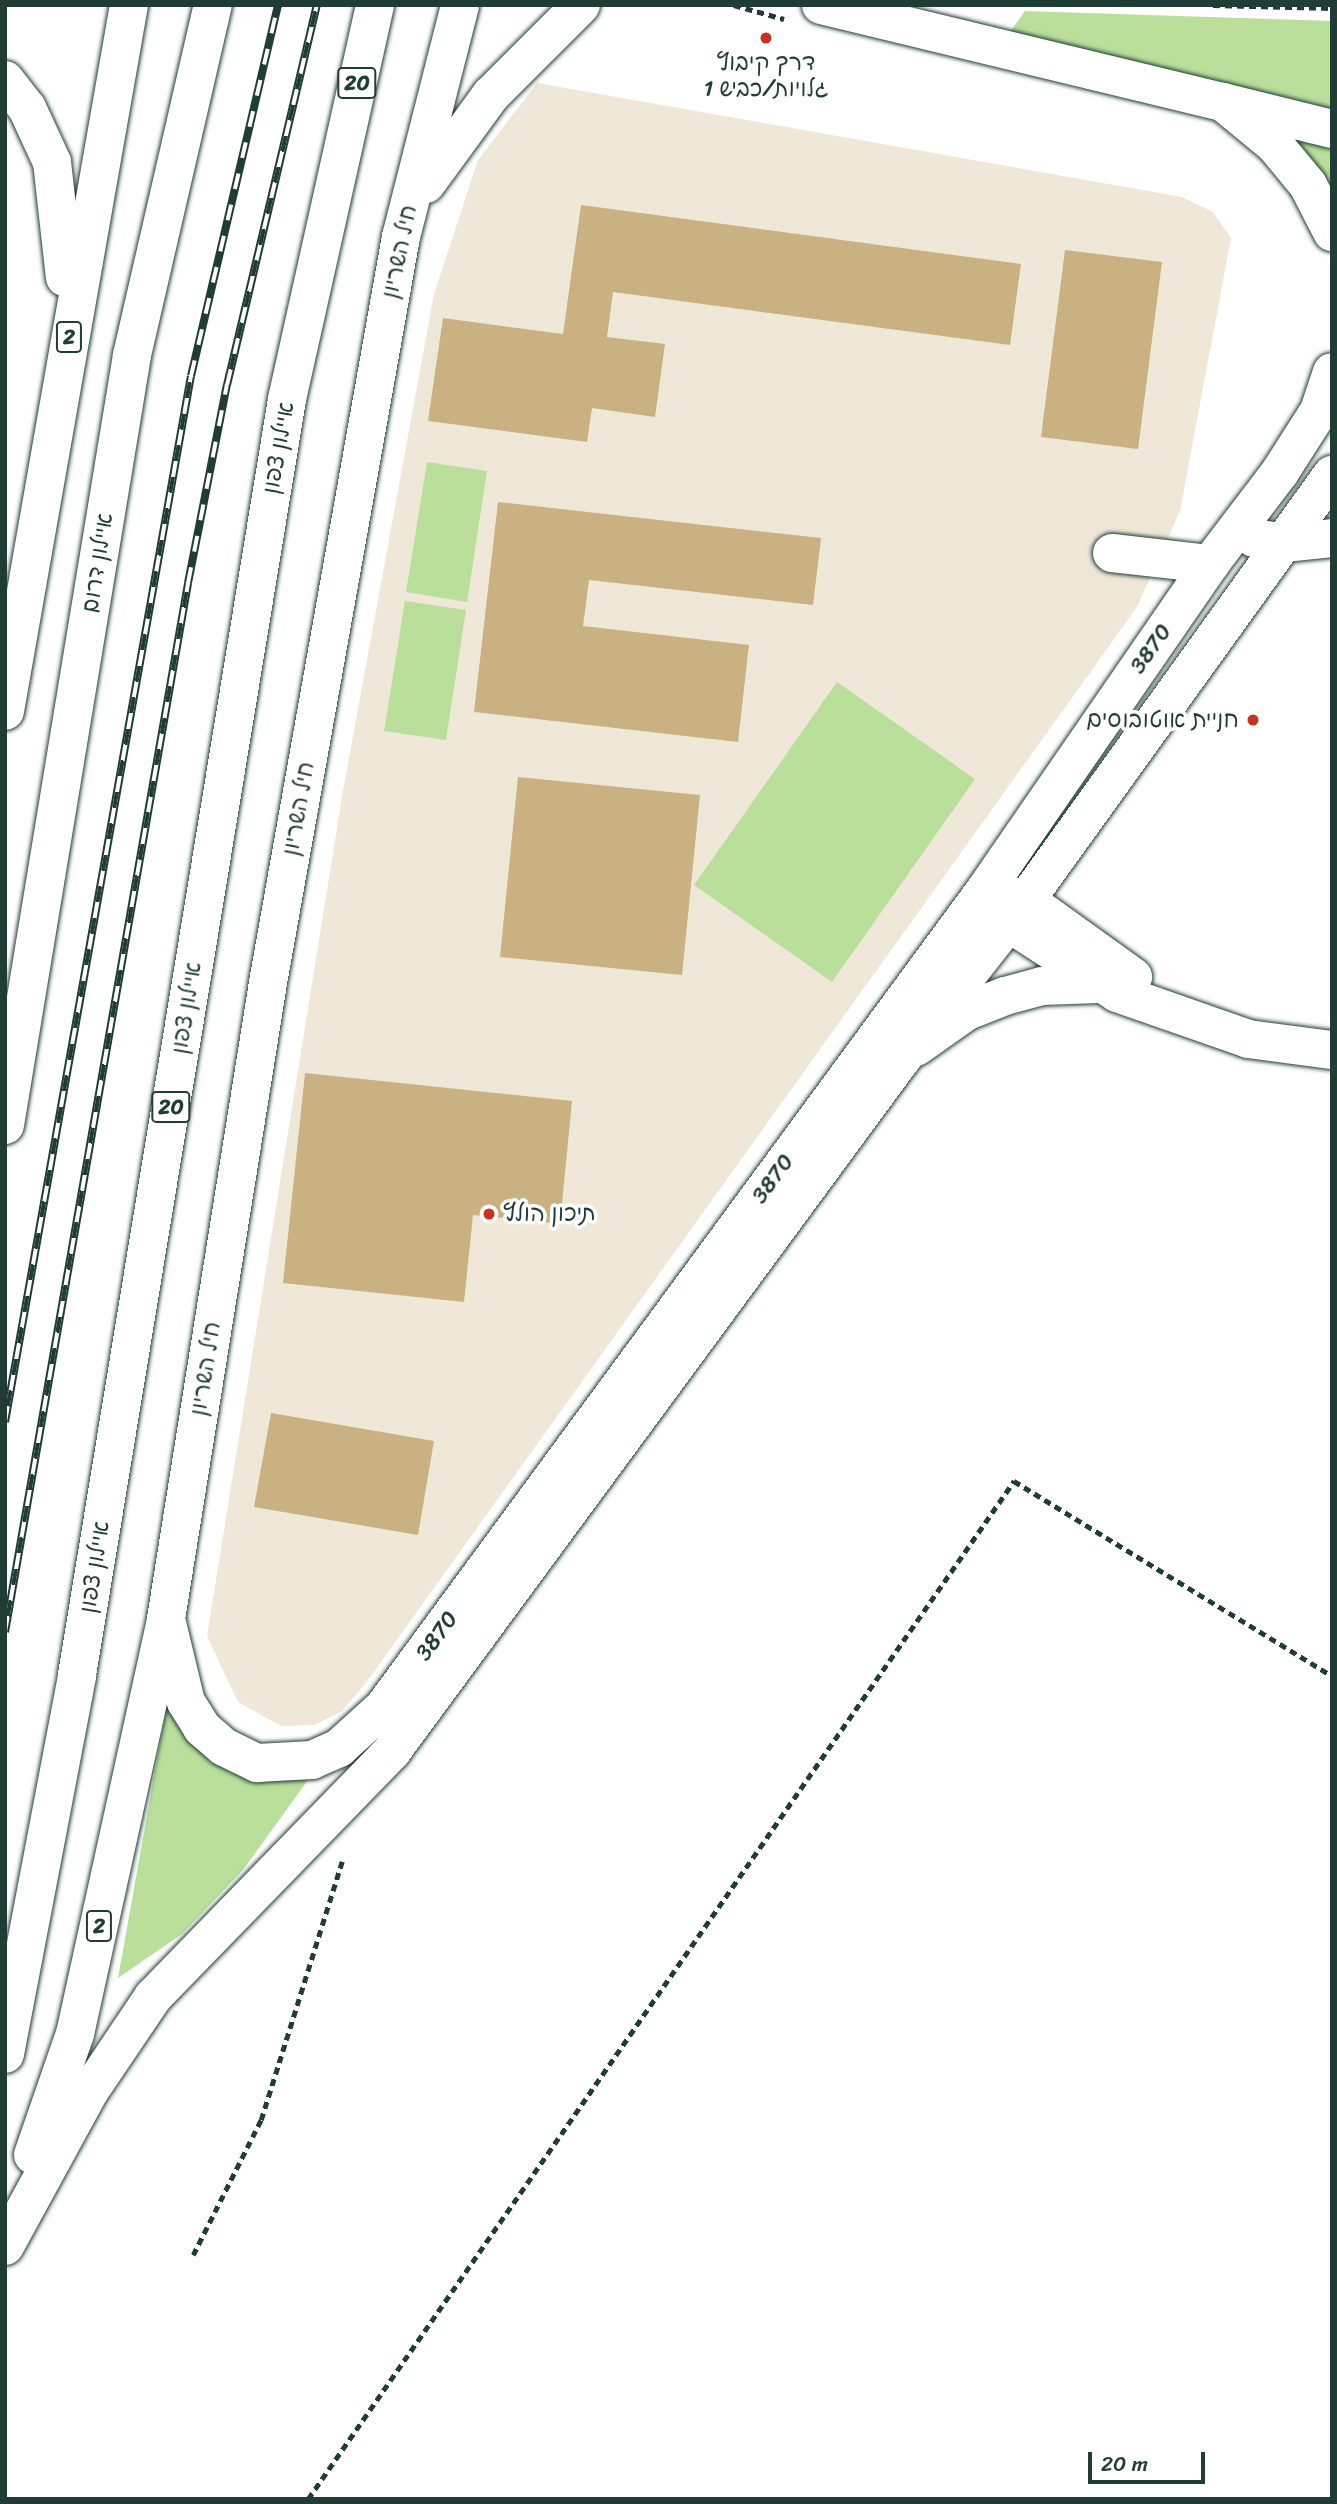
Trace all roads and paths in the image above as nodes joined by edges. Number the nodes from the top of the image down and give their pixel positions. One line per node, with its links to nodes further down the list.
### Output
1 (130, 5): 14 (main road, 2)
2 (213, 5): 28 (main road, איילון דרום)
3 (375, 5): 32 (main road, איילון צפון / 20)
4 (460, 5): 13 (main road, חיל השריון)
5 (581, 5): 13 (main road)
6 (821, 5): 10 (main road)
7 (1213, 5): 8 (path)
8 (1332, 8)
9 (5, 80): 14 (main road)
10 (1223, 102): 11 (main road); 12 (main road)
11 (1332, 129)
12 (1332, 232)
13 (401, 237): 29 (main road, חיל השריון)
14 (67, 347): 21 (main road, 2)
15 (1332, 372): 19 (main road, 3870)
16 (1332, 475): 18 (main road)
17 (1332, 538): 18 (main road)
18 (1284, 543): 19 (main road); 23 (main road)
19 (1222, 549): 20 (main road); 22 (main road, 3870)
20 (1112, 553)
21 (5, 711)
22 (986, 889): 23 (main road); 29 (main road, 3870)
23 (1017, 912): 24 (main road); 25 (main road); 27 (main road)
24 (1098, 984): 25 (main road); 27 (main road)
25 (1155, 1004): 26 (main road)
26 (1332, 1050)
27 (903, 1057): 34 (main road)
28 (5, 1125)
29 (166, 1619): 33 (main road, 2)
30 (1332, 1676): 36 (path)
31 (346, 1848): 35 (path)
32 (5, 2054)
33 (5, 2225)
34 (5, 2246)
35 (193, 2255)
36 (308, 2499)

